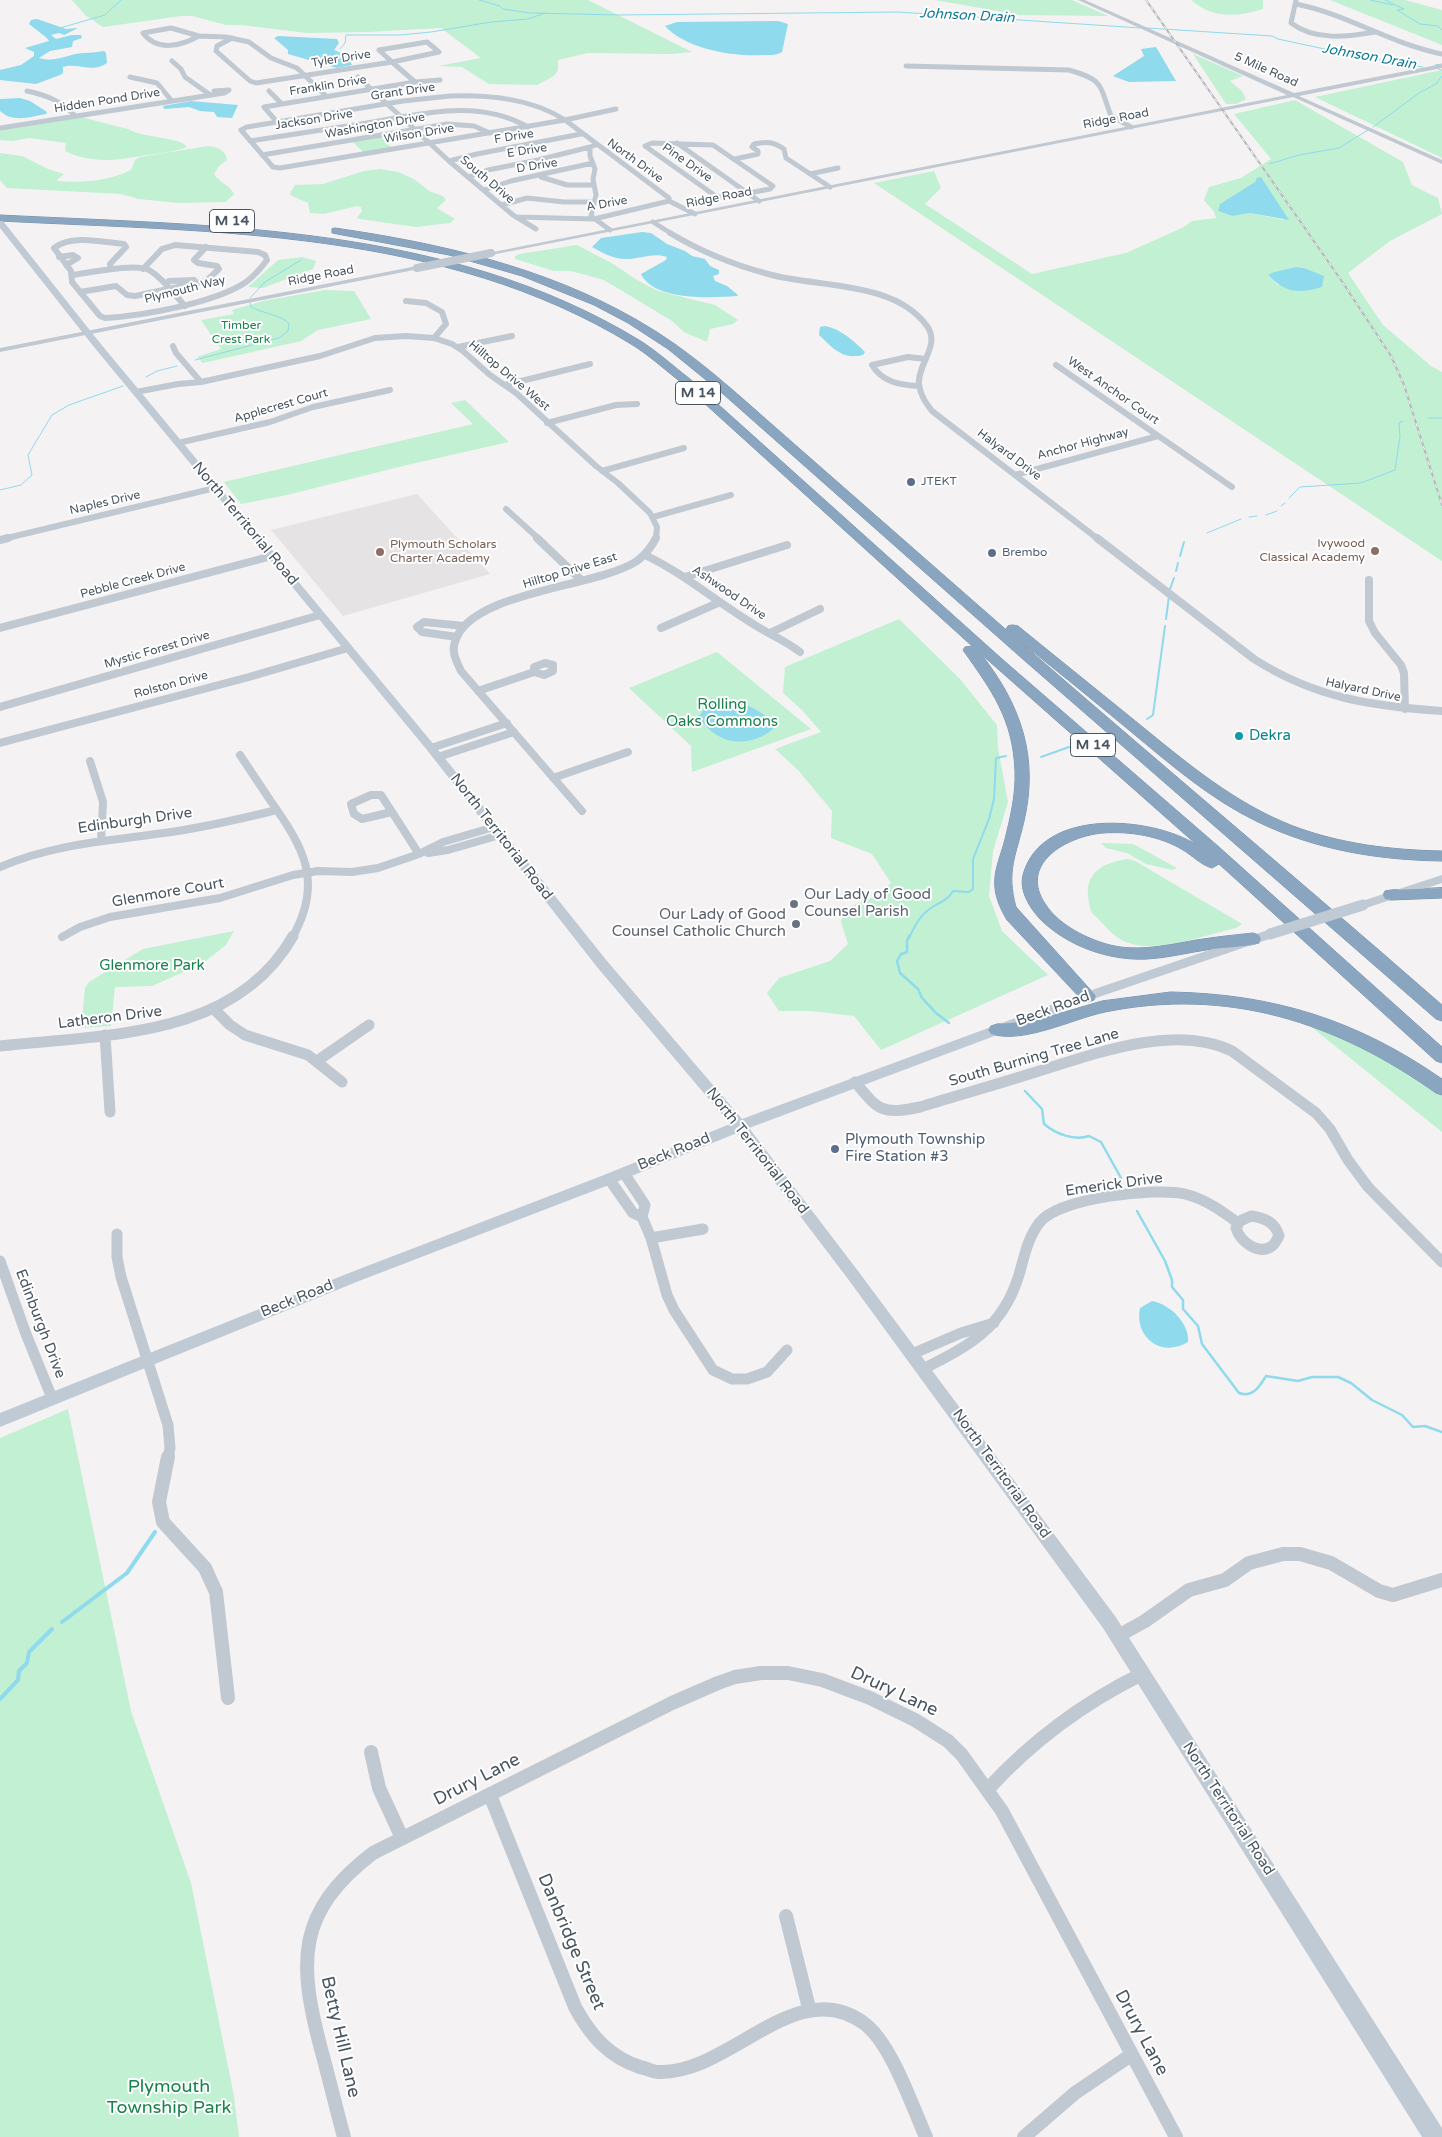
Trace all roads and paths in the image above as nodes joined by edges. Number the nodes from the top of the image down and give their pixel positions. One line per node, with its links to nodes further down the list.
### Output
1 (1081, 0): 21 (street, 5 Mile Road)
2 (1296, 2): 3 (street); 3 (street)
3 (1376, 32): 6 (street)
4 (199, 36): 4 (street); 5 (street)
5 (232, 38): 11 (street); 11 (street, Tyler Drive)
6 (1442, 54)
7 (172, 61): 20 (street)
8 (392, 61): 8 (street, Tyler Drive); 11 (street, Tyler Drive); 15 (street)
9 (906, 66): 32 (street)
10 (1442, 66): 21 (street, Ridge Road)
11 (305, 75): 22 (street)
12 (130, 77): 23 (street)
13 (358, 77): 16 (street, South Drive)
14 (440, 80): 15 (street, Franklin Drive)
15 (415, 82): 16 (street, Franklin Drive)
16 (371, 89): 22 (street, Franklin Drive); 25 (street, South Drive)
17 (26, 91): 27 (street)
18 (269, 91): 24 (street)
19 (216, 93): 20 (street, Hidden Pond Drive)
20 (209, 94): 23 (street, Hidden Pond Drive)
21 (1295, 95): 32 (street, Ridge Road); 45 (street, 5 Mile Road)
22 (326, 96): 24 (street, Franklin Drive)
23 (171, 100): 27 (street, Hidden Pond Drive)
24 (280, 103): 30 (street, Franklin Drive)
25 (387, 104): 28 (street, South Drive); 29 (street, Grant Drive); 30 (street, Grant Drive)
26 (616, 108): 29 (street, Wilson Drive)
27 (74, 116): 33 (street, Hidden Pond Drive)
28 (400, 116): 31 (street, Jackson Drive); 34 (street, South Drive); 37 (street, Jackson Drive)
29 (565, 120): 31 (street, Wilson Drive); 36 (street, North Drive)
30 (277, 122): 37 (street, Grant Drive)
31 (528, 126): 35 (street, Wilson Drive)
32 (1132, 127): 52 (street, Ridge Road)
33 (0, 128)
34 (414, 129): 35 (street, Washington Drive); 38 (street, South Drive); 42 (street, Washington Drive)
35 (490, 133): 38 (street, Wilson Drive)
36 (582, 134): 40 (street, North Drive); 44 (street, F Drive)
37 (250, 141): 42 (street)
38 (428, 142): 42 (street, Wilson Drive); 44 (street, South Drive)
39 (676, 144): 43 (street); 54 (street); 54 (street, Pine Drive)
40 (597, 145): 41 (street, E Drive); 55 (street, North Drive)
41 (590, 147): 46 (street); 50 (street, E Drive)
42 (262, 155)
43 (735, 159): 48 (street); 54 (street, Pine Drive)
44 (449, 160): 50 (street, South Drive)
45 (1442, 162)
46 (593, 163): 49 (street, D Drive); 51 (street)
47 (838, 168): 48 (street)
48 (810, 174): 52 (street)
49 (538, 176): 51 (street); 53 (street, D Drive)
50 (468, 177): 53 (street, South Drive)
51 (593, 185): 57 (street)
52 (830, 188): 56 (street, Ridge Road)
53 (484, 190): 58 (street, South Drive)
54 (748, 193): 56 (street)
55 (669, 201): 60 (street, North Drive); 62 (street, A Drive)
56 (759, 201): 60 (street, Ridge Road)
57 (594, 202): 58 (street); 62 (street)
58 (502, 205): 61 (street, South Drive)
59 (28, 209): 63 (highway, M 14)
60 (695, 214): 65 (street, Ridge Road)
61 (517, 217): 62 (street, A Drive); 66 (street, South Drive)
62 (594, 219): 68 (street)
63 (237, 221)
64 (1, 222): 85 (main road, North Territorial Road); 114 (highway, M 14)
65 (654, 222): 68 (street, Ridge Road); 91 (street)
66 (536, 229)
67 (328, 230): 111 (highway, M 14)
68 (610, 230): 84 (street, Ridge Road, bridge)
69 (206, 247): 72 (street, Plymouth Way); 77 (street); 82 (street, Plymouth Way)
70 (59, 256): 71 (street, Plymouth Way); 71 (street); 73 (street)
71 (66, 265): 74 (street, Plymouth Way)
72 (143, 268): 73 (street); 75 (street)
73 (111, 269): 74 (street)
74 (72, 275): 80 (street, Plymouth Way)
75 (160, 278): 76 (street); 79 (street)
76 (169, 281): 77 (street); 78 (street)
77 (205, 281): 78 (street)
78 (176, 288): 79 (street); 82 (street)
79 (169, 290): 80 (street); 83 (street)
80 (80, 292): 83 (street, Plymouth Way)
81 (406, 301): 87 (street)
82 (190, 302): 83 (street, Plymouth Way); 84 (street)
83 (183, 304): 84 (street)
84 (193, 313): 85 (street, Ridge Road)
85 (88, 334): 90 (street, Ridge Road); 98 (main road, North Territorial Road)
86 (512, 336): 89 (street)
87 (434, 338): 89 (street, Hilltop Drive West); 94 (street, Hilltop Drive West)
88 (173, 346): 94 (street)
89 (458, 347): 95 (street, Hilltop Drive West)
90 (0, 350)
91 (926, 358): 96 (street); 96 (street)
92 (590, 364): 95 (street)
93 (1056, 365): 101 (street, West Anchor Court)
94 (201, 382): 98 (street, Hilltop Drive West)
95 (505, 386): 100 (street, Hilltop Drive West)
96 (918, 386): 105 (street, Halyard Drive)
97 (390, 390): 102 (street, Applecrest Court)
98 (138, 395): 102 (main road, North Territorial Road)
99 (637, 404): 100 (street)
100 (548, 423): 104 (street, Hilltop Drive West)
101 (1158, 436): 105 (street, Anchor Highway); 106 (street, West Anchor Court)
102 (178, 443): 107 (main road, North Territorial Road)
103 (684, 448): 104 (street)
104 (602, 471): 110 (street)
105 (1015, 475): 133 (street, Halyard Drive)
106 (1232, 487)
107 (215, 488): 112 (street, Naples Drive); 116 (main road, North Territorial Road)
108 (731, 495): 110 (street)
109 (506, 508): 118 (street)
110 (653, 517): 115 (street, Hilltop Drive East)
111 (882, 527): 150 (highway); 156 (highway, M 14)
112 (0, 540)
113 (787, 545): 117 (street)
114 (873, 549): 160 (highway, M 14); 161 (highway)
115 (644, 555): 117 (street, Ashwood Drive); 118 (street, Hilltop Drive East)
116 (272, 556): 122 (main road, North Territorial Road); 124 (street, Pebble Creek Drive)
117 (685, 577): 120 (street, Ashwood Drive)
118 (581, 580): 123 (street, Hilltop Drive East)
119 (1369, 580): 133 (street)
120 (720, 602): 125 (street); 126 (street, Ashwood Drive)
121 (820, 610): 126 (street)
122 (320, 615): 128 (main road, North Territorial Road); 132 (street, Mystic Forest Drive)
123 (464, 626): 127 (street, Hilltop Drive East); 127 (street)
124 (0, 628)
125 (661, 628)
126 (770, 633): 129 (street, Ashwood Drive)
127 (457, 637): 131 (street, Hilltop Drive East)
128 (348, 648): 138 (street, Rolston Drive); 140 (main road, North Territorial Road)
129 (800, 652)
130 (534, 672): 131 (street)
131 (478, 691): 136 (street, Hilltop Drive East)
132 (0, 707)
133 (1405, 710): 134 (street, Halyard Drive); 135 (street, Halyard Drive)
134 (1442, 711)
135 (1442, 718)
136 (506, 723): 137 (street, Hilltop Drive East); 140 (street)
137 (514, 732): 140 (street); 143 (street, Hilltop Drive East)
138 (0, 743)
139 (628, 752): 143 (street)
140 (435, 753): 147 (main road, North Territorial Road)
141 (240, 755): 144 (street, Latheron Drive)
142 (90, 761): 148 (street)
143 (553, 778): 145 (street, Hilltop Drive East)
144 (277, 810): 148 (street, Edinburgh Drive); 152 (street, Latheron Drive)
145 (582, 811)
146 (393, 812): 149 (street)
147 (497, 831): 149 (street, Glenmore Court); 175 (main road, North Territorial Road)
148 (102, 841): 151 (street, Edinburgh Drive)
149 (419, 854): 152 (street, Glenmore Court)
150 (1442, 856)
151 (0, 868)
152 (309, 872): 158 (street, Glenmore Court); 163 (street, Latheron Drive)
153 (1442, 879): 155 (main road, Beck Road)
154 (1442, 893): 155 (highway)
155 (1391, 895): 157 (main road, Beck Road, bridge)
156 (1332, 916): 162 (highway); 164 (highway, M 14)
157 (1270, 934): 159 (main road, Beck Road)
158 (62, 938)
159 (1253, 939): 160 (highway); 161 (main road, Beck Road)
160 (1313, 941): 169 (highway, M 14)
161 (1088, 996): 166 (main road, Beck Road)
162 (1442, 999)
163 (214, 1009): 167 (street, Latheron Drive); 170 (street)
164 (1442, 1015)
165 (369, 1025): 170 (street)
166 (997, 1030): 172 (main road, Beck Road); 173 (highway)
167 (105, 1035): 168 (street, Latheron Drive); 174 (street)
168 (0, 1046)
169 (1442, 1057)
170 (317, 1061): 171 (street)
171 (342, 1082)
172 (855, 1082): 175 (main road, Beck Road); 184 (street, South Burning Tree Lane)
173 (1442, 1088)
174 (110, 1112)
175 (740, 1126): 176 (main road, Beck Road); 187 (main road, North Territorial Road)
176 (624, 1173): 177 (main road, Beck Road); 178 (street)
177 (609, 1179): 178 (street); 188 (main road, Beck Road)
178 (642, 1217): 182 (street)
179 (1238, 1223): 185 (street, Emerick Drive)
180 (703, 1229): 182 (street)
181 (117, 1234): 188 (street)
182 (651, 1238): 186 (street)
183 (0, 1261): 190 (street, Edinburgh Drive)
184 (1442, 1262)
185 (998, 1322): 187 (street); 189 (street, Emerick Drive)
186 (787, 1350)
187 (912, 1354): 189 (main road, North Territorial Road)
188 (147, 1359): 190 (main road, Beck Road); 195 (street)
189 (923, 1369): 193 (main road, North Territorial Road)
190 (52, 1398): 191 (main road, Beck Road)
191 (0, 1420)
192 (1442, 1580): 193 (street)
193 (1118, 1636): 194 (main road, North Territorial Road)
194 (1142, 1674): 197 (street); 207 (main road, North Territorial Road)
195 (228, 1698)
196 (371, 1752): 199 (street)
197 (988, 1788): 198 (street, Drury Lane); 202 (street, Drury Lane)
198 (490, 1795): 199 (street, Drury Lane); 201 (street, Danbridge Street)
199 (402, 1838): 203 (street, Betty Hill Lane)
200 (786, 1916): 201 (street)
201 (808, 2008): 204 (street, Danbridge Street)
202 (1131, 2055): 205 (street); 206 (street, Drury Lane)
203 (344, 2137)
204 (926, 2137)
205 (1024, 2137)
206 (1176, 2137)
207 (1435, 2137)

